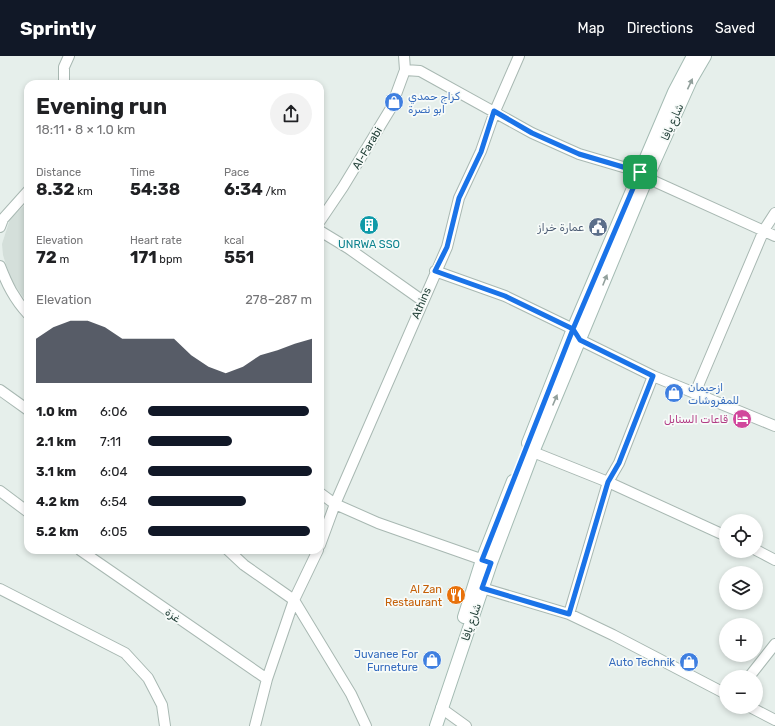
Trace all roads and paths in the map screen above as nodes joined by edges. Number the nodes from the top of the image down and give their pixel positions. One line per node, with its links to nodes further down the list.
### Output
1 (69, 56): 7 (street)
2 (404, 56): 6 (street)
3 (519, 56): 8 (street, Athins)
4 (693, 56): 9 (main road, شارع يافا)
5 (705, 56): 9 (main road, شارع يافا, one-way to 5)
6 (406, 70): 8 (street); 12 (street, Al-Farabi)
7 (64, 80)
8 (494, 111): 9 (street); 18 (street, Athins)
9 (644, 175): 14 (street); 21 (main road, شارع يافا); 22 (main road, شارع يافا, one-way to 9)
10 (24, 195): 13 (street)
11 (775, 213): 14 (street)
12 (324, 215)
13 (0, 227)
14 (764, 230): 16 (street); 25 (street)
15 (324, 233): 19 (street)
16 (775, 236)
17 (0, 266): 20 (street)
18 (435, 271): 19 (street, Athins); 21 (street)
19 (422, 301): 32 (street, Athins)
20 (24, 310)
21 (573, 329): 22 (street); 41 (main road, شارع يافا)
22 (580, 340): 23 (street); 28 (main road, شارع يافا, one-way to 22)
23 (653, 376): 25 (street); 29 (street)
24 (0, 390): 26 (street)
25 (695, 393): 27 (street)
26 (24, 407)
27 (775, 426)
28 (533, 452): 29 (street); 41 (main road, شارع يافا)
29 (608, 482): 34 (street); 45 (street)
30 (0, 491): 33 (street)
31 (324, 496): 32 (street)
32 (335, 504): 35 (street, Athins); 41 (street)
33 (24, 509)
34 (719, 533)
35 (324, 534)
36 (86, 554): 48 (street, غزة)
37 (232, 554): 44 (street)
38 (316, 554): 44 (street)
39 (763, 554): 40 (street)
40 (775, 560)
41 (487, 561): 42 (main road, شارع يافا); 56 (main road, شارع يافا)
42 (482, 588): 45 (street); 50 (main road, شارع يافا)
43 (0, 589): 53 (street)
44 (294, 600): 48 (street); 55 (street)
45 (569, 614): 49 (street)
46 (775, 644): 47 (street)
47 (755, 670)
48 (267, 679): 54 (street)
49 (719, 690)
50 (441, 708): 57 (main road, شارع يافا); 58 (street)
51 (763, 714): 52 (street)
52 (775, 720)
53 (165, 726)
54 (255, 726)
55 (366, 726)
56 (428, 726)
57 (436, 726)
58 (466, 726)

